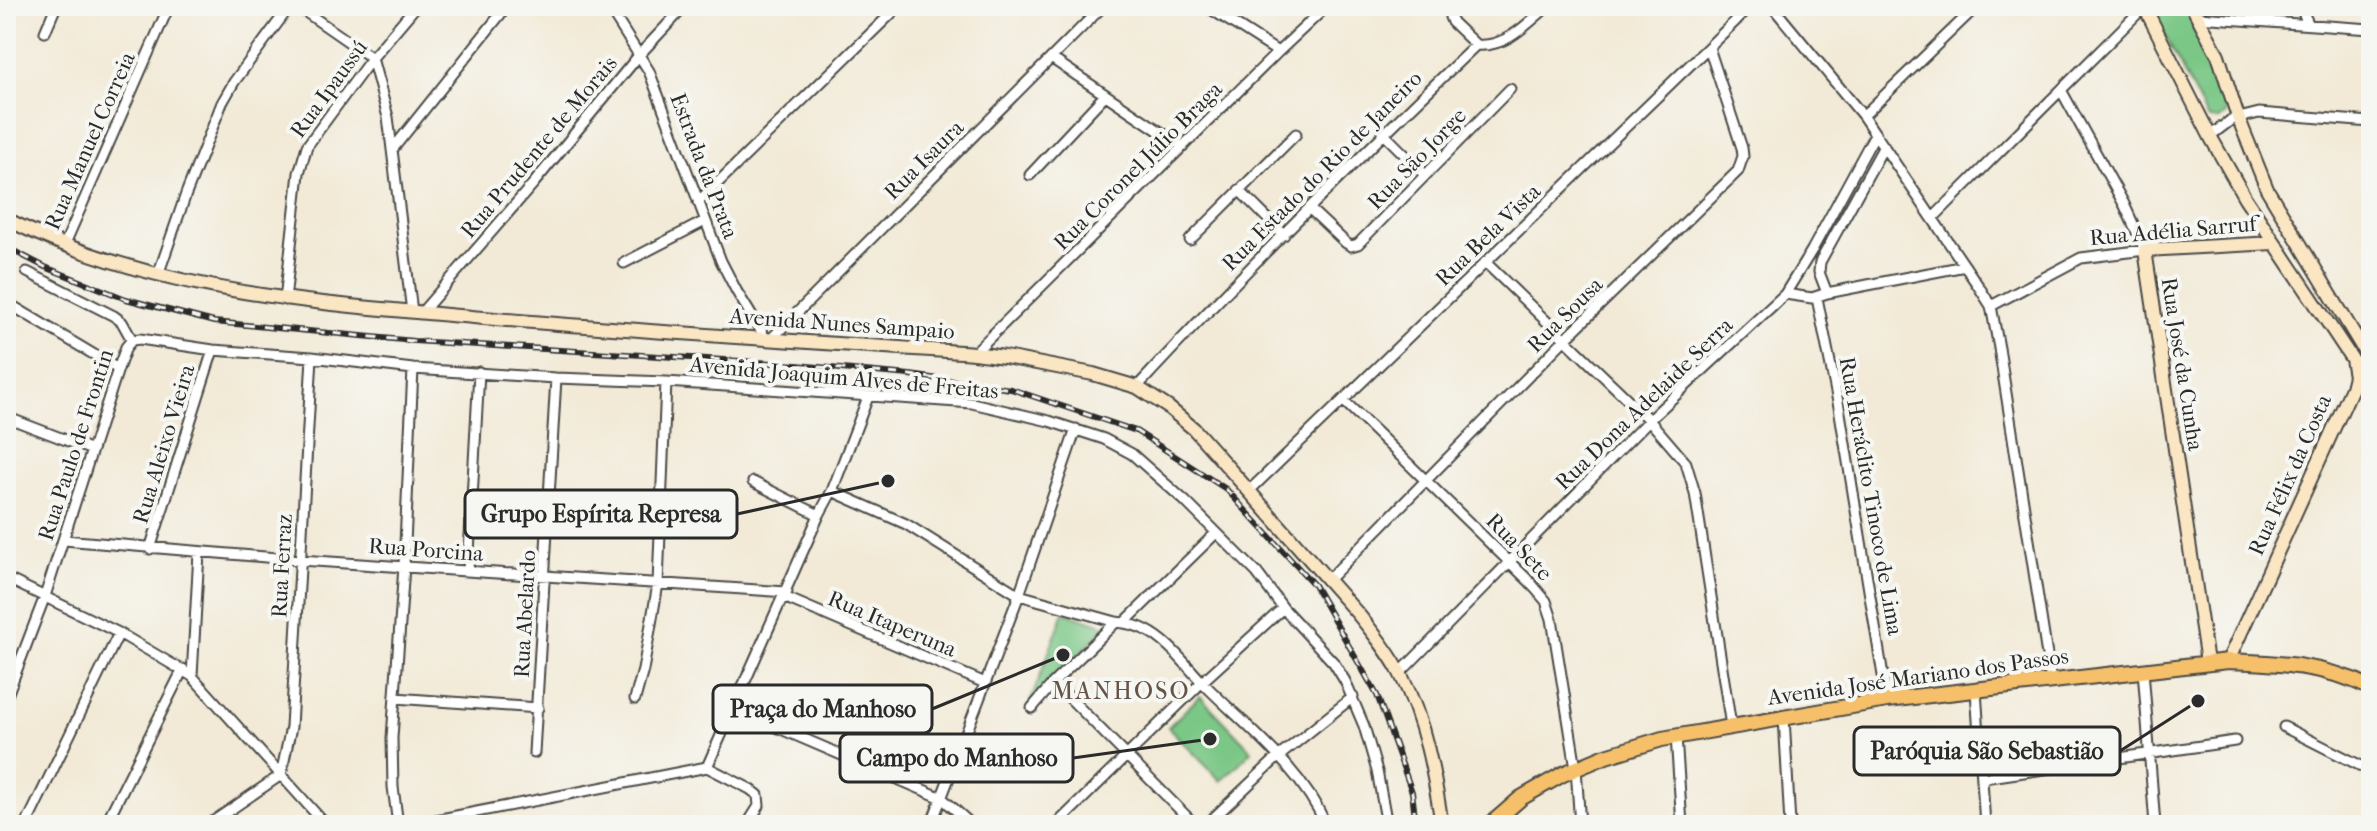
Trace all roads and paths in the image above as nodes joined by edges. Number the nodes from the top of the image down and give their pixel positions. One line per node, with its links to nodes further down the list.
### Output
1 (56, 6): 23 (street)
2 (169, 6): 54 (street, Rua Manuel Correia)
3 (290, 6): 60 (street)
4 (416, 6): 28 (street, Rua Ipaussú)
5 (507, 6): 42 (street)
6 (608, 6): 27 (street, Estrada da Prata)
7 (685, 6): 27 (street, Rua Prudente de Morais)
8 (899, 6): 46 (street)
9 (1103, 6): 29 (street, Rua Isaura)
10 (1206, 6): 26 (street)
11 (1327, 6): 26 (street, Rua Coronel Júlio Braga)
12 (1453, 6): 24 (street)
13 (1548, 6): 24 (street, Rua Estado do Rio de Janeiro)
14 (1751, 6): 25 (street, Rua Bela Vista)
15 (1772, 6): 33 (street)
16 (1977, 6): 33 (street)
17 (2144, 6): 31 (street); 39 (street, Rua Félix da Costa)
18 (2300, 6): 21 (street)
19 (302, 7): 28 (street)
20 (2195, 12): 21 (street); 34 (street)
21 (2308, 23): 22 (street)
22 (2371, 29)
23 (45, 32)
24 (1476, 45): 36 (street, Rua Estado do Rio de Janeiro)
25 (1709, 48): 56 (street, Rua Bela Vista); 70 (street, Rua Sousa)
26 (1278, 52): 41 (street, Rua Coronel Júlio Braga)
27 (640, 54): 46 (street, Estrada da Prata); 69 (street, Rua Prudente de Morais)
28 (372, 58): 42 (street); 65 (street, Rua Ipaussú)
29 (1051, 58): 32 (street); 71 (street, Rua Isaura)
30 (1510, 89): 44 (street, Rua São Jorge)
31 (2061, 90): 48 (street); 55 (street, Rua José da Cunha)
32 (1105, 95): 41 (street); 43 (street)
33 (1863, 116): 38 (street)
34 (2238, 117): 35 (street); 39 (street); 63 (street)
35 (2371, 122)
36 (1383, 133): 44 (street); 47 (street, Rua Estado do Rio de Janeiro)
37 (1296, 134): 45 (street)
38 (1875, 134): 40 (street); 62 (street, Rua Dona Adelaide Serra)
39 (2210, 136): 53 (street, Rua Félix da Costa)
40 (1884, 146): 48 (street); 61 (street)
41 (1183, 147): 74 (street, Rua Coronel Júlio Braga)
42 (392, 150): 69 (street)
43 (1030, 175)
44 (1425, 175): 47 (street, Rua São Jorge)
45 (1239, 190): 51 (street); 52 (street)
46 (698, 202): 50 (street, Estrada da Prata)
47 (1310, 209): 51 (street, Rua Estado do Rio de Janeiro)
48 (1933, 218): 58 (street)
49 (6, 219): 54 (street, Avenida Nunes Sampaio)
50 (705, 221): 57 (street); 71 (street, Estrada da Prata)
51 (1284, 235): 82 (street, Rua Estado do Rio de Janeiro)
52 (1190, 240)
53 (2274, 243): 55 (street, Rua Adélia Sarruf); 68 (street, Rua Félix da Costa)
54 (64, 246): 60 (street, Avenida Nunes Sampaio)
55 (2145, 250): 67 (street, Rua Adélia Sarruf); 113 (street, Rua José da Cunha)
56 (1485, 262): 70 (street); 84 (street, Rua Bela Vista)
57 (624, 263)
58 (1965, 266): 61 (street); 67 (street)
59 (27, 272): 72 (street)
60 (158, 275): 65 (street, Avenida Nunes Sampaio)
61 (1827, 293): 64 (street)
62 (1785, 294): 64 (street); 86 (street, Rua Dona Adelaide Serra)
63 (2332, 294): 68 (street); 76 (street)
64 (1817, 298): 128 (street, Rua Heráclito Tinoco de Lima)
65 (285, 300): 69 (street, Avenida Nunes Sampaio)
66 (6, 302): 77 (street)
67 (1991, 306): 118 (street)
68 (2319, 309): 112 (street, Rua Félix da Costa)
69 (417, 312): 71 (street, Avenida Nunes Sampaio)
70 (1566, 338): 86 (street); 89 (street, Rua Sousa)
71 (769, 339): 74 (street, Avenida Nunes Sampaio)
72 (132, 340): 73 (street, Avenida Joaquim Alves de Freitas); 77 (street, Rua Paulo de Frontin)
73 (213, 350): 75 (street, Avenida Joaquim Alves de Freitas); 96 (street, Rua Aleixo Vieira)
74 (974, 353): 82 (street, Avenida Nunes Sampaio)
75 (312, 357): 78 (street, Avenida Joaquim Alves de Freitas); 98 (street, Rua Ferraz)
76 (2371, 362)
77 (118, 369): 88 (street, Rua Paulo de Frontin)
78 (413, 369): 79 (street, Avenida Joaquim Alves de Freitas); 100 (street)
79 (479, 372): 80 (street, Avenida Joaquim Alves de Freitas); 101 (street)
80 (556, 378): 81 (street, Avenida Joaquim Alves de Freitas); 102 (street, Rua Abelardo)
81 (666, 382): 83 (street, Avenida Joaquim Alves de Freitas); 105 (street)
82 (1137, 387): 91 (street, Avenida Nunes Sampaio)
83 (868, 397): 87 (street, Avenida Joaquim Alves de Freitas); 92 (street)
84 (1344, 401): 89 (street, Rua Sete); 91 (street, Rua Bela Vista)
85 (6, 417): 88 (street)
86 (1649, 420): 99 (street, Rua Dona Adelaide Serra); 133 (street)
87 (1076, 429): 94 (street, Avenida Joaquim Alves de Freitas); 107 (street)
88 (92, 450): 95 (street, Rua Paulo de Frontin)
89 (1427, 480): 99 (street, Rua Sete); 104 (street, Rua Sousa)
90 (753, 482): 93 (street)
91 (1250, 490): 104 (street, Avenida Nunes Sampaio)
92 (832, 491): 93 (street); 107 (street)
93 (819, 515): 106 (street)
94 (1216, 533): 109 (street, Avenida Joaquim Alves de Freitas); 110 (street)
95 (64, 540): 96 (street, Rua Porcina); 108 (street, Rua Paulo de Frontin)
96 (150, 549): 97 (street, Rua Porcina)
97 (199, 553): 98 (street, Rua Porcina); 117 (street)
98 (300, 560): 100 (street, Rua Porcina); 144 (street, Rua Ferraz)
99 (1510, 561): 116 (street, Rua Dona Adelaide Serra); 142 (street, Rua Sete)
100 (404, 566): 101 (street, Rua Porcina); 126 (street)
101 (468, 571): 102 (street, Rua Porcina)
102 (545, 577): 105 (street, Rua Porcina); 129 (street, Rua Abelardo)
103 (6, 578): 108 (street)
104 (1328, 580): 116 (street, Avenida Nunes Sampaio)
105 (658, 584): 106 (street, Rua Porcina); 127 (street)
106 (785, 595): 121 (street, Rua Itaperuna); 130 (street)
107 (1019, 595): 110 (street); 121 (street)
108 (45, 596): 111 (street); 125 (street, Rua Paulo de Frontin)
109 (1283, 608): 120 (street); 124 (street, Avenida Joaquim Alves de Freitas)
110 (1120, 623): 119 (street); 120 (street)
111 (119, 633): 114 (street); 147 (street)
112 (2228, 661): 113 (main road, Avenida José Mariano dos Passos); 122 (main road, Avenida José Mariano dos Passos)
113 (2207, 662): 115 (main road, Avenida José Mariano dos Passos)
114 (183, 669): 117 (street); 148 (street)
115 (2143, 670): 118 (main road, Avenida José Mariano dos Passos); 139 (street)
116 (1400, 673): 161 (street, Avenida Nunes Sampaio)
117 (192, 676): 144 (street)
118 (2051, 681): 123 (main road, Avenida José Mariano dos Passos)
119 (1054, 682): 131 (street); 138 (street)
120 (1202, 682): 138 (street); 140 (street)
121 (985, 683): 146 (street)
122 (2371, 688)
123 (1976, 690): 128 (main road, Avenida José Mariano dos Passos); 145 (street)
124 (1353, 697): 140 (street); 160 (street, Avenida Joaquim Alves de Freitas)
125 (6, 698)
126 (395, 698): 129 (street, Rua Abelardo); 151 (street)
127 (635, 699)
128 (1887, 700): 132 (main road, Avenida José Mariano dos Passos)
129 (538, 708): 137 (street, Rua Abelardo)
130 (732, 708): 141 (street); 146 (street)
131 (1032, 708)
132 (1784, 717): 133 (main road, Avenida José Mariano dos Passos); 165 (street)
133 (1731, 726): 135 (main road, Avenida José Mariano dos Passos)
134 (2284, 727): 143 (street)
135 (1676, 736): 142 (main road, Avenida José Mariano dos Passos); 164 (street)
136 (2235, 741): 139 (street)
137 (534, 753)
138 (1127, 754): 156 (street); 157 (street)
139 (2149, 754): 145 (street); 167 (street)
140 (1278, 757): 158 (street); 159 (street)
141 (707, 767): 152 (street); 153 (street)
142 (1576, 768): 162 (main road, Avenida José Mariano dos Passos); 163 (street, Rua Sete)
143 (2371, 771)
144 (281, 775): 149 (street); 150 (street)
145 (1983, 778): 166 (street)
146 (942, 798): 154 (street); 155 (street)
147 (26, 825)
148 (105, 825)
149 (208, 825)
150 (326, 825)
151 (398, 825)
152 (410, 825)
153 (747, 825)
154 (931, 825)
155 (972, 825)
156 (1056, 825)
157 (1195, 825)
158 (1206, 825)
159 (1326, 825)
160 (1387, 825)
161 (1442, 825)
162 (1490, 825)
163 (1580, 825)
164 (1682, 825)
165 (1790, 825)
166 (1985, 825)
167 (2155, 825)

